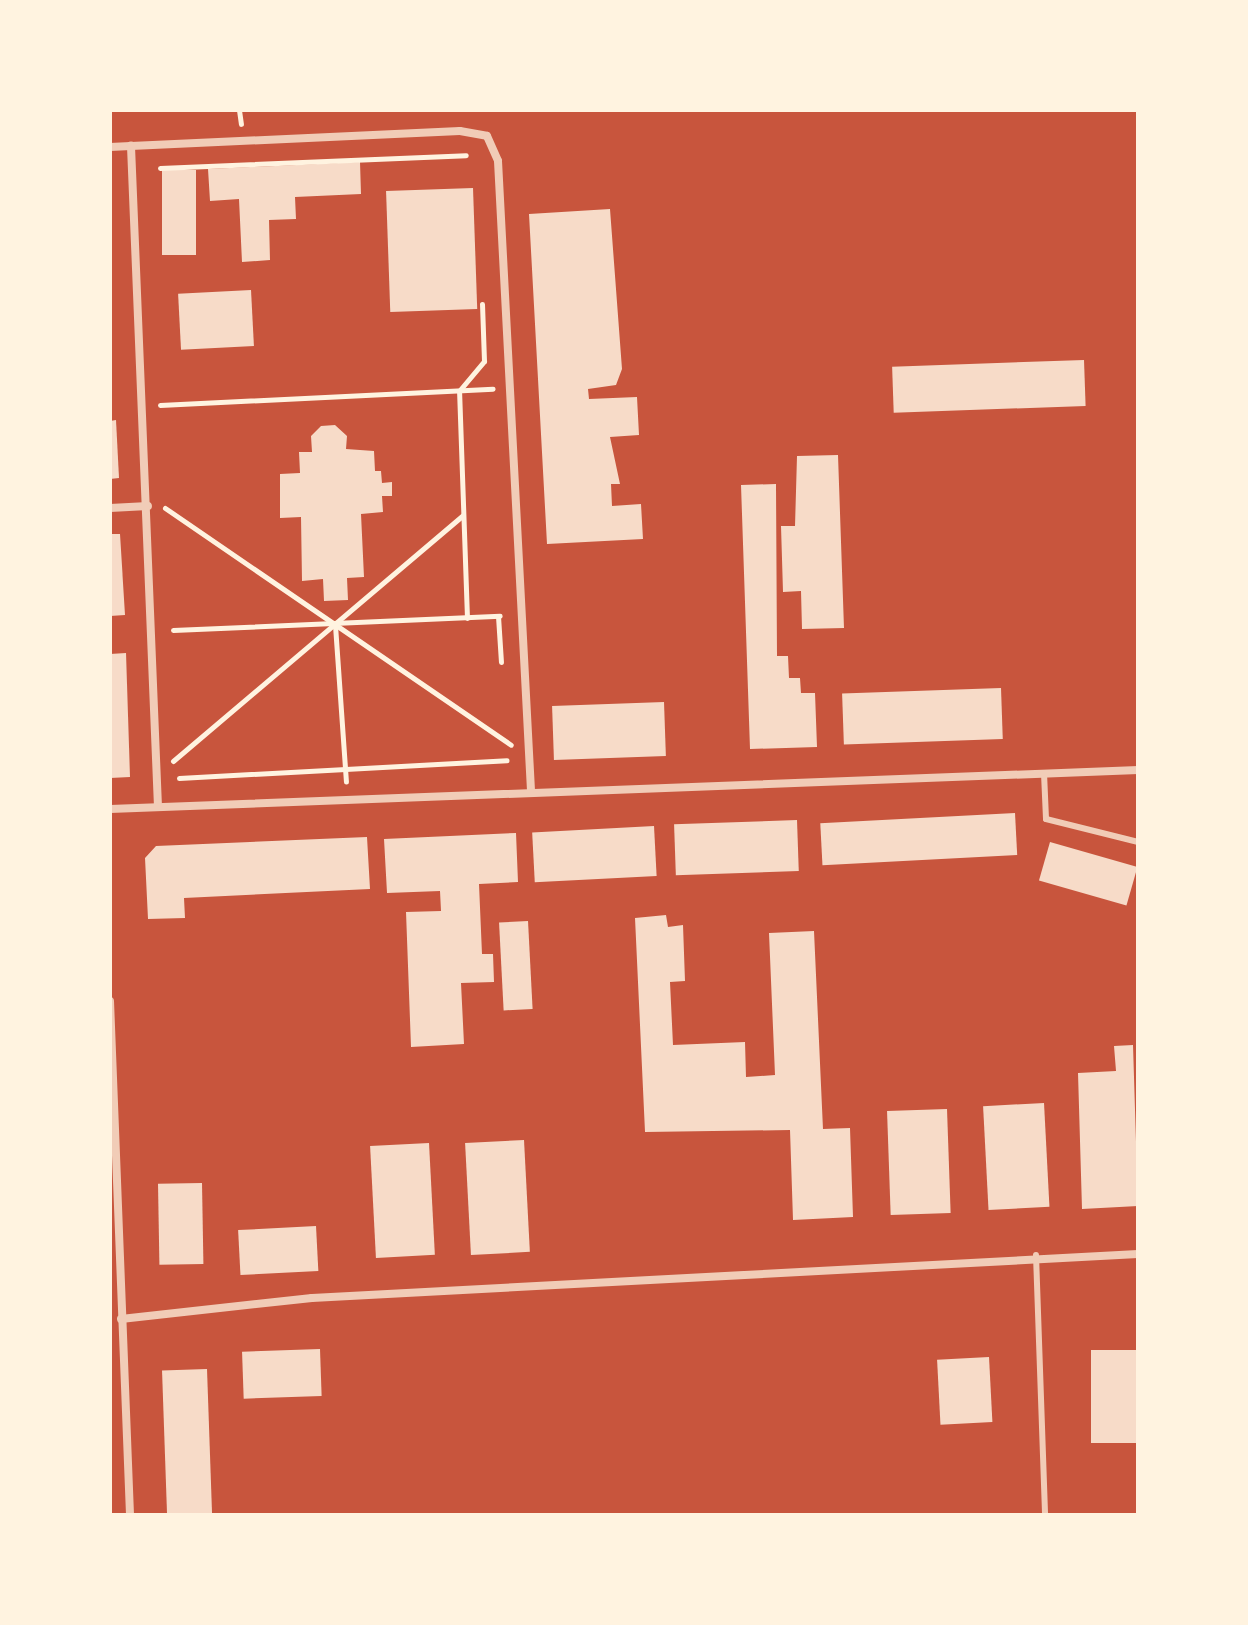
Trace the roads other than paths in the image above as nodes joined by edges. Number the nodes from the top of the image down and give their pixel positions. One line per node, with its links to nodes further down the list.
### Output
1 (131, 146): 2 (street); 3 (street); 7 (street)
2 (110, 147)
3 (148, 506): 4 (street); 8 (street)
4 (110, 508)
5 (1138, 770): 6 (street)
6 (1044, 773): 7 (street); 10 (lane)
7 (531, 791): 8 (street)
8 (158, 807): 9 (street)
9 (110, 809)
10 (1138, 842)
11 (110, 1001): 14 (street)
12 (1138, 1254): 13 (street)
13 (1036, 1255): 14 (street); 17 (lane)
14 (121, 1319): 15 (lane); 16 (street)
15 (110, 1320)
16 (130, 1515)
17 (1045, 1515)

